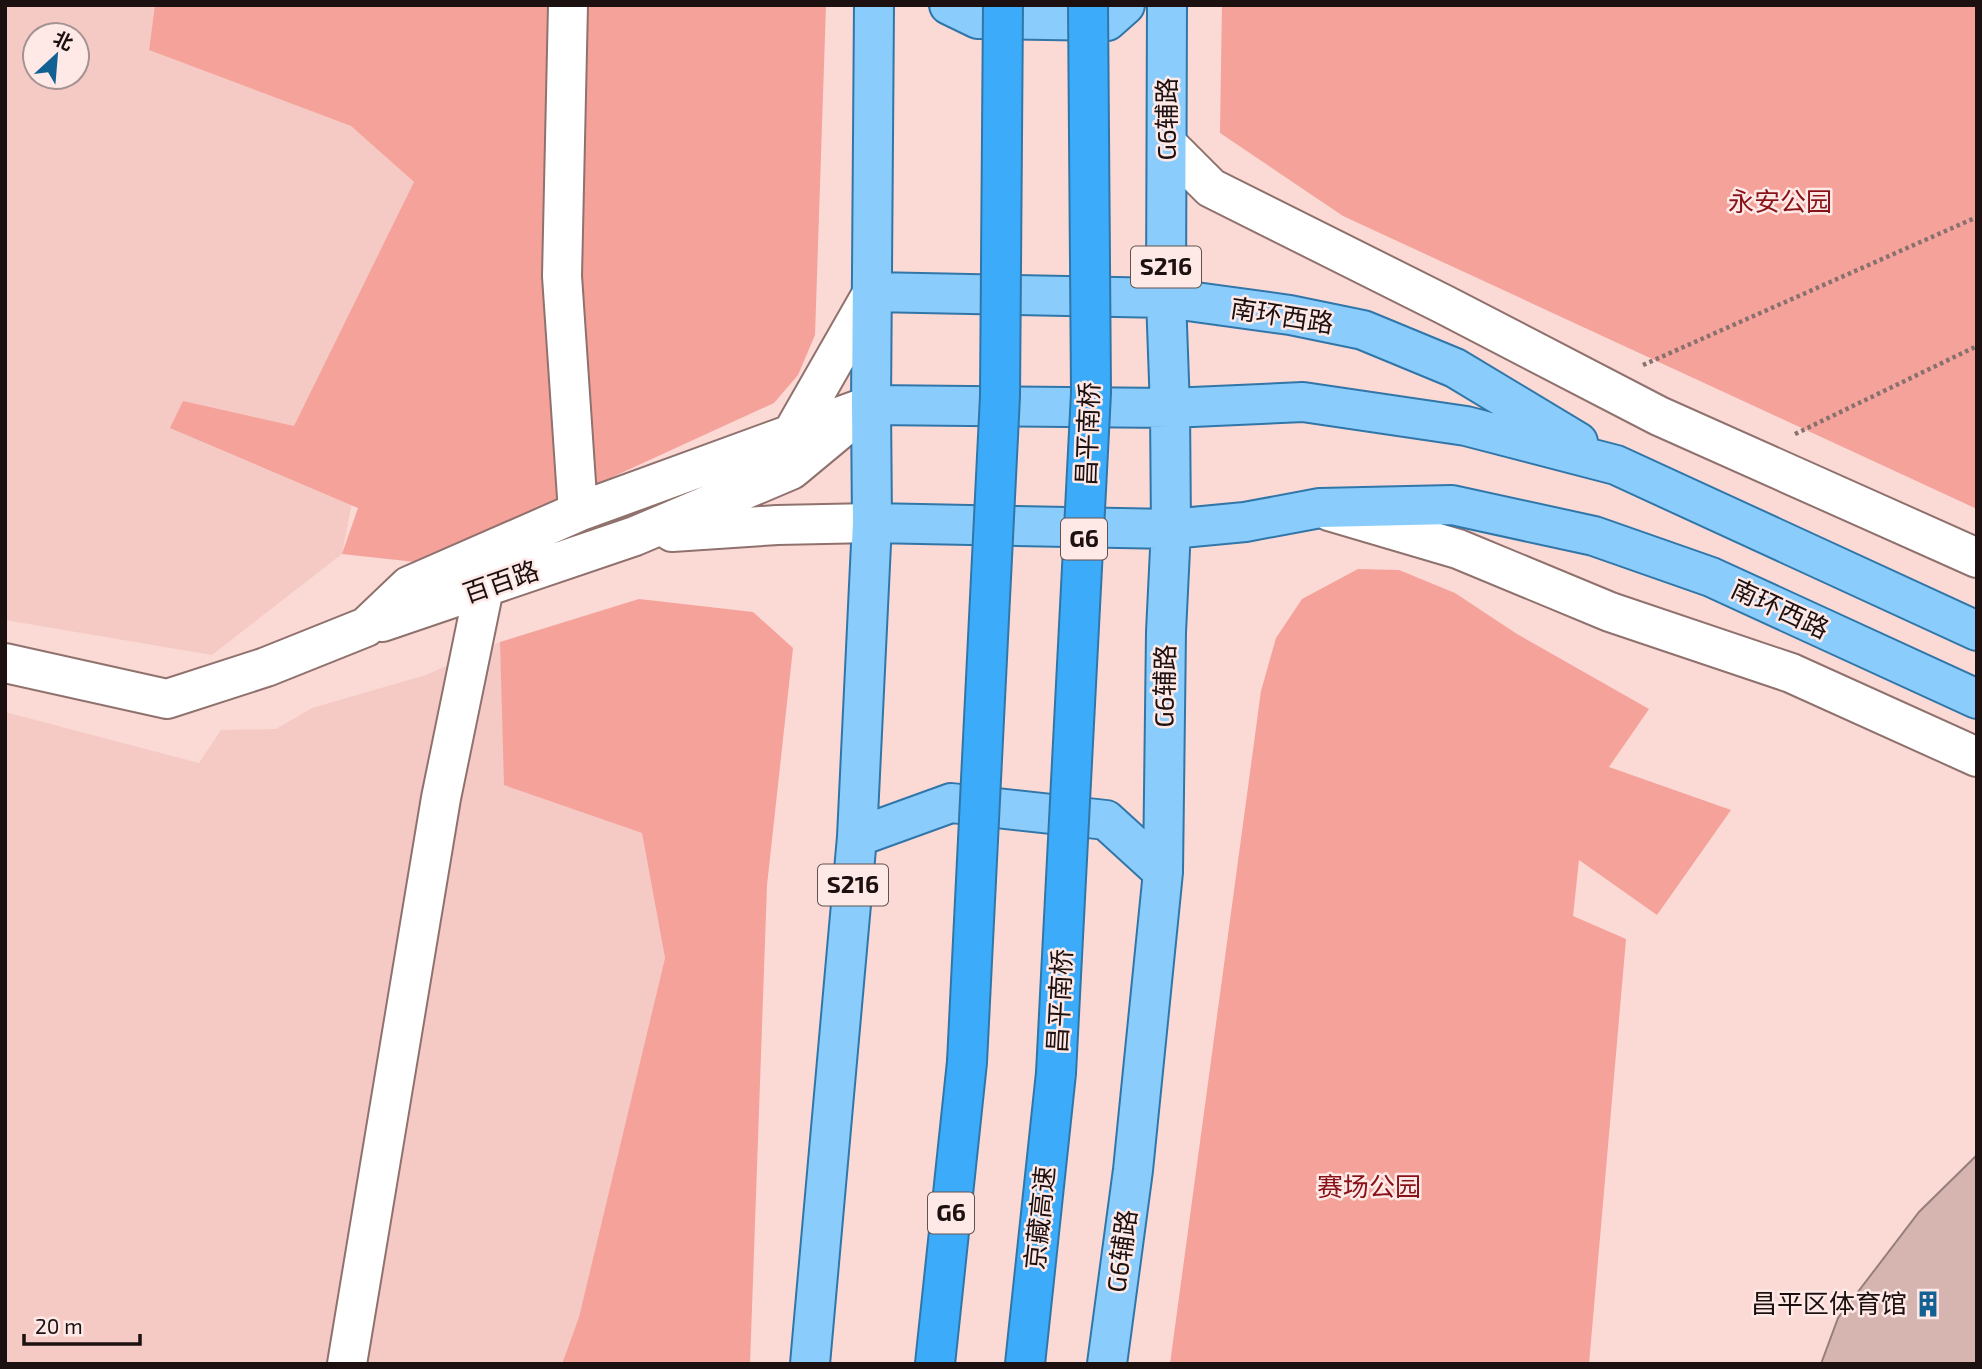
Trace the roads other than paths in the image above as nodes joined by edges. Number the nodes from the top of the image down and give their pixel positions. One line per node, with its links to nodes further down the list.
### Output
1 (568, 5): 16 (street)
2 (874, 5): 9 (main road, S216)
3 (949, 5): 6 (main road)
4 (1003, 5): 32 (highway, G6, bridge)
5 (1088, 5): 29 (highway, 昌平南桥 / G6, bridge)
6 (1125, 5)
7 (1167, 5): 8 (main road, G6辅路 / S216)
8 (1168, 145): 10 (main road, G6辅路 / S216); 20 (street)
9 (873, 292): 10 (main road, 南环西路); 11 (main road, S216); 13 (street)
10 (1166, 299): 12 (main road, G6辅路 / S216); 14 (main road, 南环西路)
11 (871, 405): 12 (main road, 南环西路); 13 (street); 17 (main road, S216); 19 (street, 百百路)
12 (1170, 408): 14 (main road, 南环西路); 18 (main road, G6辅路 / S216)
13 (793, 432): 16 (street)
14 (1616, 465): 23 (main road, 南环西路)
15 (1320, 508): 18 (main road, 南环西路); 25 (main road, 南环西路); 26 (street)
16 (578, 512): 22 (street)
17 (873, 523): 18 (main road, 南环西路); 19 (street, 百百路); 27 (main road, S216)
18 (1171, 529): 28 (main road, G6辅路 / S216)
19 (635, 536): 21 (street, 百百路)
20 (1977, 558)
21 (484, 588): 22 (street, 百百路); 30 (street)
22 (366, 627): 24 (street, 百百路)
23 (1977, 631)
24 (5, 663)
25 (1977, 699)
26 (1977, 757)
27 (857, 837): 28 (main road); 31 (main road, S216)
28 (1163, 872): 34 (main road, G6辅路 / S216)
29 (1056, 1073): 33 (highway, 京藏高速 / G6)
30 (347, 1364)
31 (810, 1364)
32 (935, 1364)
33 (1025, 1364)
34 (1107, 1364)

